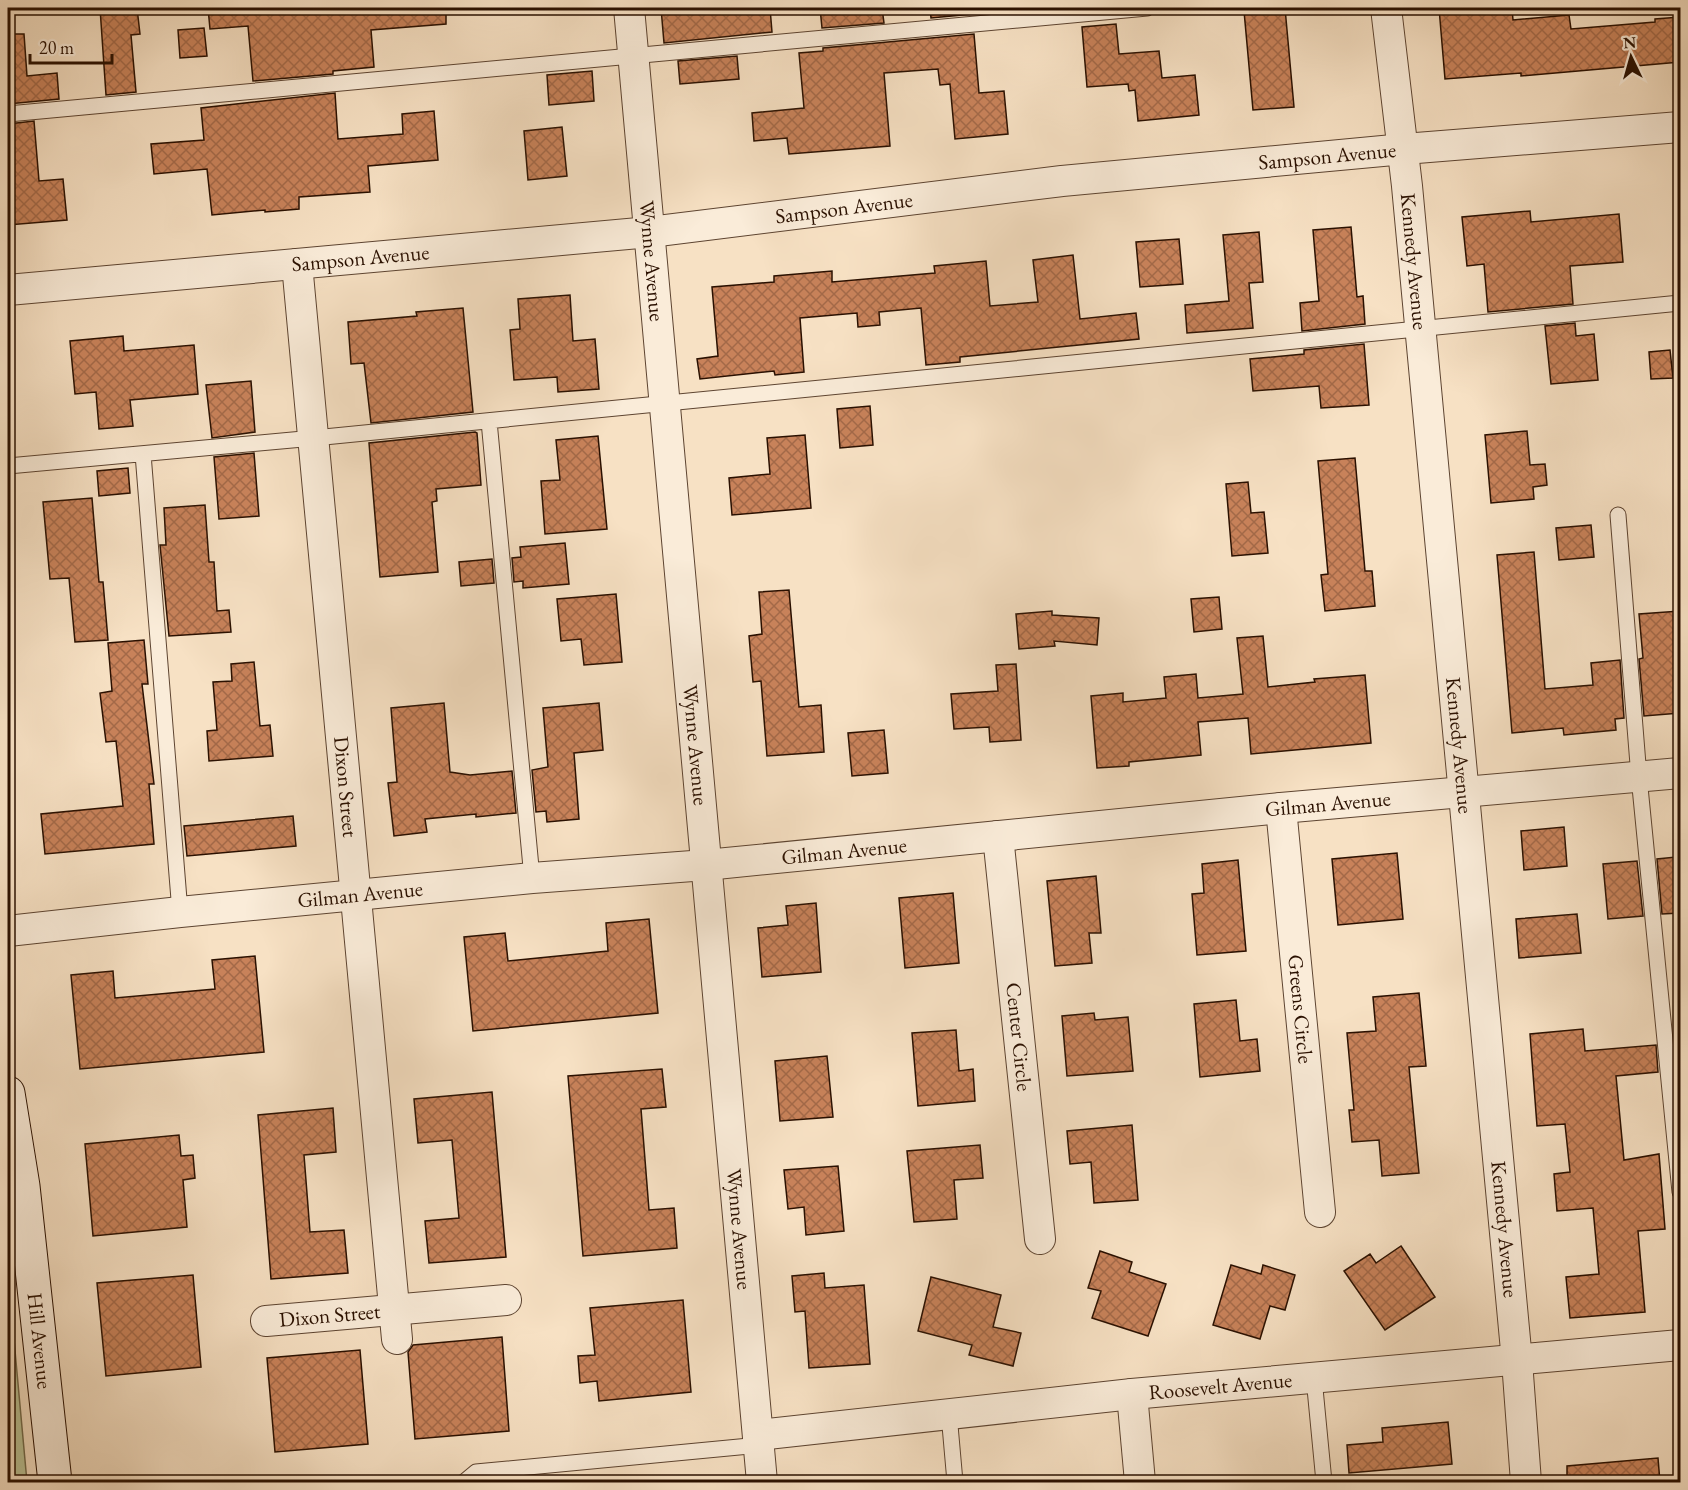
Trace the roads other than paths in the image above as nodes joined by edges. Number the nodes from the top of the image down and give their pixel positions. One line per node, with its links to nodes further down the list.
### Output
1 (629, 8): 4 (street, Wynne Avenue)
2 (1147, 8): 4 (lane)
3 (1386, 8): 7 (street, Kennedy Avenue)
4 (633, 56): 5 (lane); 8 (street, Wynne Avenue)
5 (8, 114)
6 (1680, 127): 7 (street, Sampson Avenue)
7 (1404, 149): 8 (street, Sampson Avenue); 12 (street, Kennedy Avenue)
8 (650, 232): 9 (street, Sampson Avenue); 13 (street, Wynne Avenue)
9 (297, 264): 10 (street, Sampson Avenue); 15 (street, Dixon Street)
10 (8, 290)
11 (1680, 303): 12 (lane)
12 (1420, 328): 13 (lane); 21 (street, Kennedy Avenue)
13 (665, 402): 14 (lane); 24 (street, Wynne Avenue)
14 (489, 421): 15 (lane); 25 (lane)
15 (314, 438): 16 (lane); 26 (street, Dixon Street)
16 (143, 454): 17 (lane); 27 (lane)
17 (8, 466)
18 (1618, 516): 20 (lane)
19 (1680, 773): 20 (street, Gilman Avenue)
20 (1639, 777): 21 (street, Gilman Avenue); 30 (lane)
21 (1463, 793): 22 (street, Gilman Avenue); 37 (street, Kennedy Avenue)
22 (1281, 808): 23 (street, Gilman Avenue); 31 (street, Greens Circle)
23 (998, 836): 24 (street, Gilman Avenue); 32 (street, Center Circle)
24 (706, 865): 25 (street, Gilman Avenue); 41 (street, Wynne Avenue)
25 (532, 878): 26 (street, Gilman Avenue)
26 (357, 896): 27 (street, Gilman Avenue); 35 (street, Dixon Street)
27 (180, 912): 28 (street, Gilman Avenue)
28 (8, 932)
29 (8, 1093): 42 (street, Hill Avenue)
30 (1680, 1192)
31 (1320, 1212)
32 (1040, 1239)
33 (506, 1300): 35 (street, Dixon Street)
34 (266, 1321): 35 (street, Dixon Street)
35 (396, 1324)
36 (1680, 1345): 37 (street, Roosevelt Avenue)
37 (1517, 1361): 38 (street, Roosevelt Avenue); 48 (street, Kennedy Avenue)
38 (1314, 1378): 39 (street, Roosevelt Avenue); 47 (lane)
39 (1132, 1394): 40 (street, Roosevelt Avenue); 46 (street)
40 (949, 1414): 41 (street, Roosevelt Avenue); 45 (lane)
41 (759, 1440): 43 (lane); 44 (street, Wynne Avenue)
42 (55, 1482)
43 (464, 1482)
44 (762, 1482)
45 (956, 1482)
46 (1140, 1482)
47 (1324, 1482)
48 (1526, 1482)

